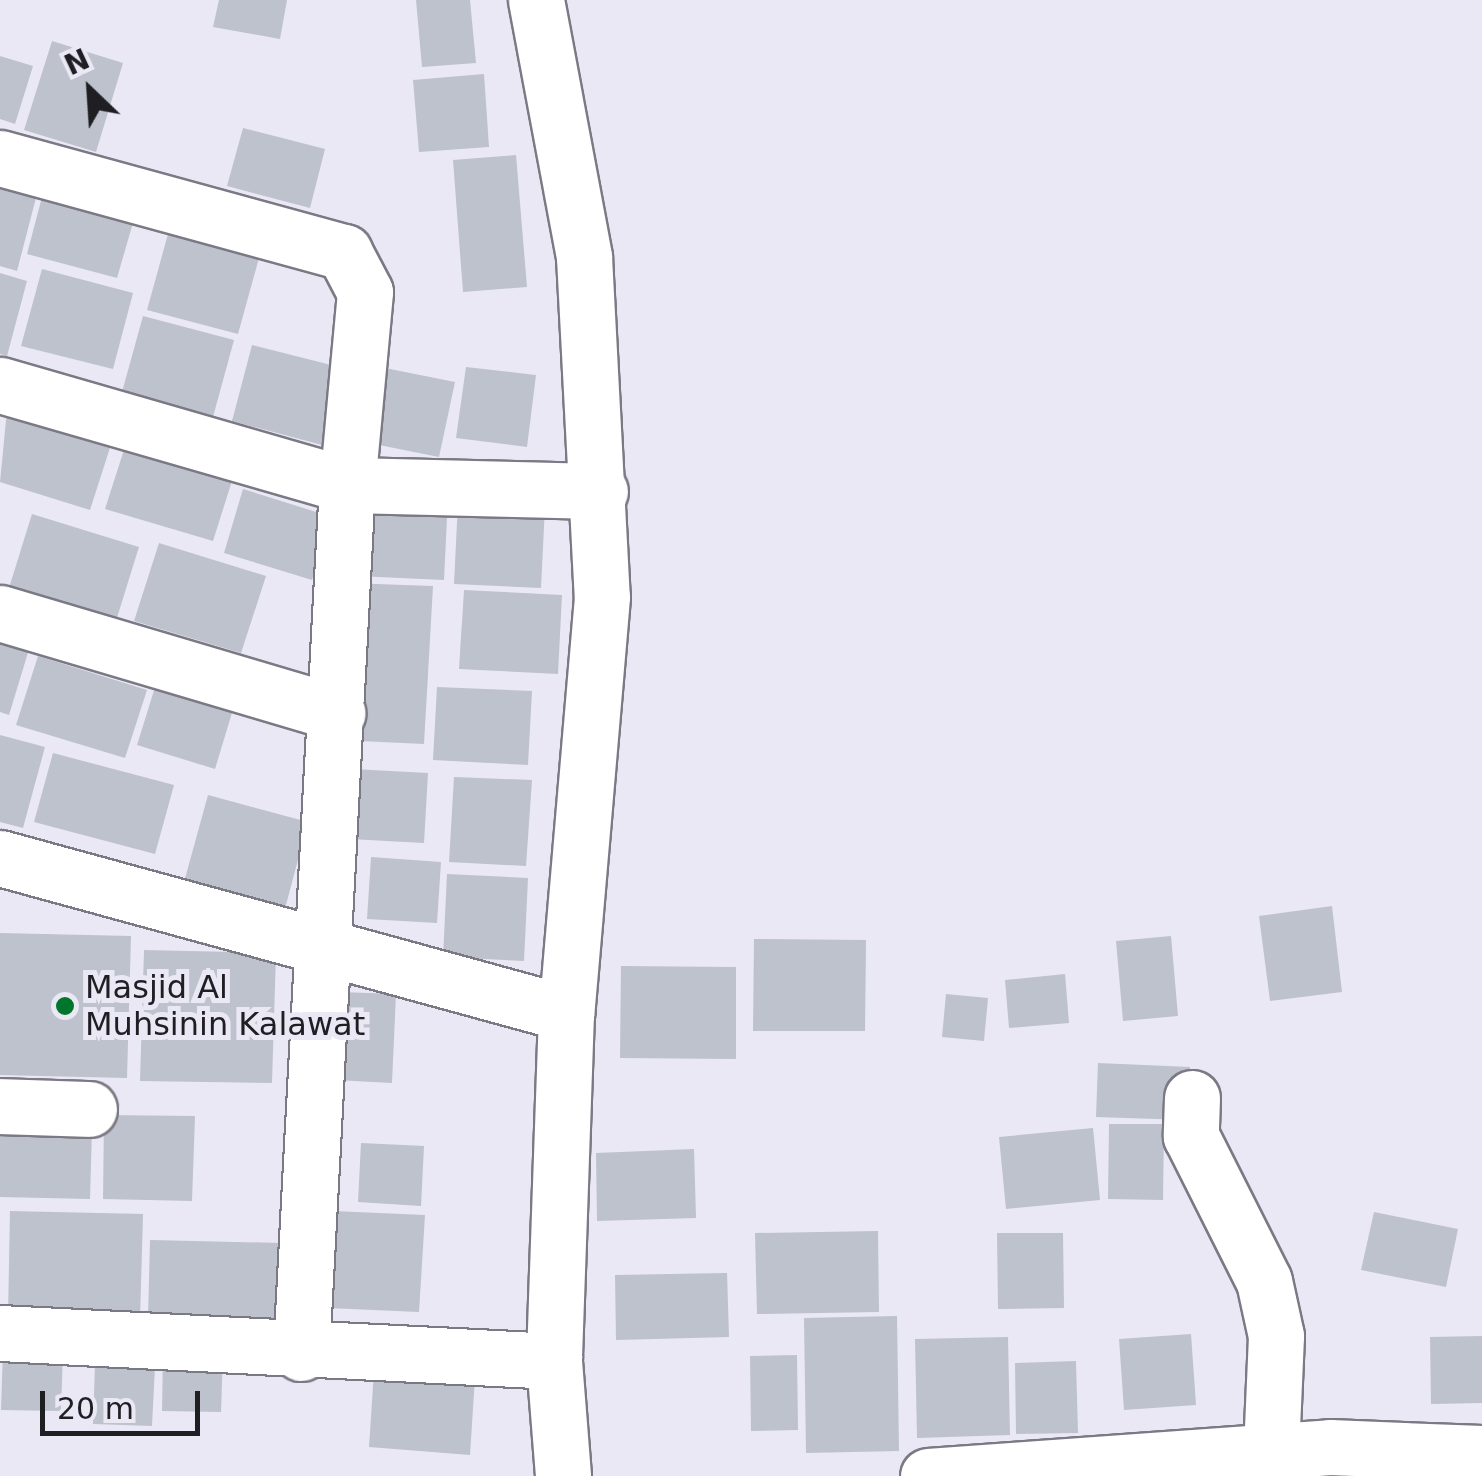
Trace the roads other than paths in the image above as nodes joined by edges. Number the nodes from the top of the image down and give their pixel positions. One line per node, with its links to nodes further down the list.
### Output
1 (536, 0): 5 (street)
2 (0, 158): 4 (street)
3 (0, 385): 4 (street)
4 (347, 484): 5 (street); 7 (street)
5 (600, 491): 10 (street)
6 (0, 613): 7 (street)
7 (338, 712): 9 (street)
8 (0, 858): 9 (street)
9 (329, 948): 10 (street); 15 (street)
10 (566, 1014): 16 (street)
11 (1192, 1098): 17 (street)
12 (0, 1106): 13 (street)
13 (89, 1108)
14 (0, 1332): 15 (street)
15 (301, 1352): 16 (street)
16 (554, 1361): 19 (street)
17 (1271, 1451): 18 (street); 20 (street)
18 (1482, 1453)
19 (563, 1476)
20 (928, 1476)

